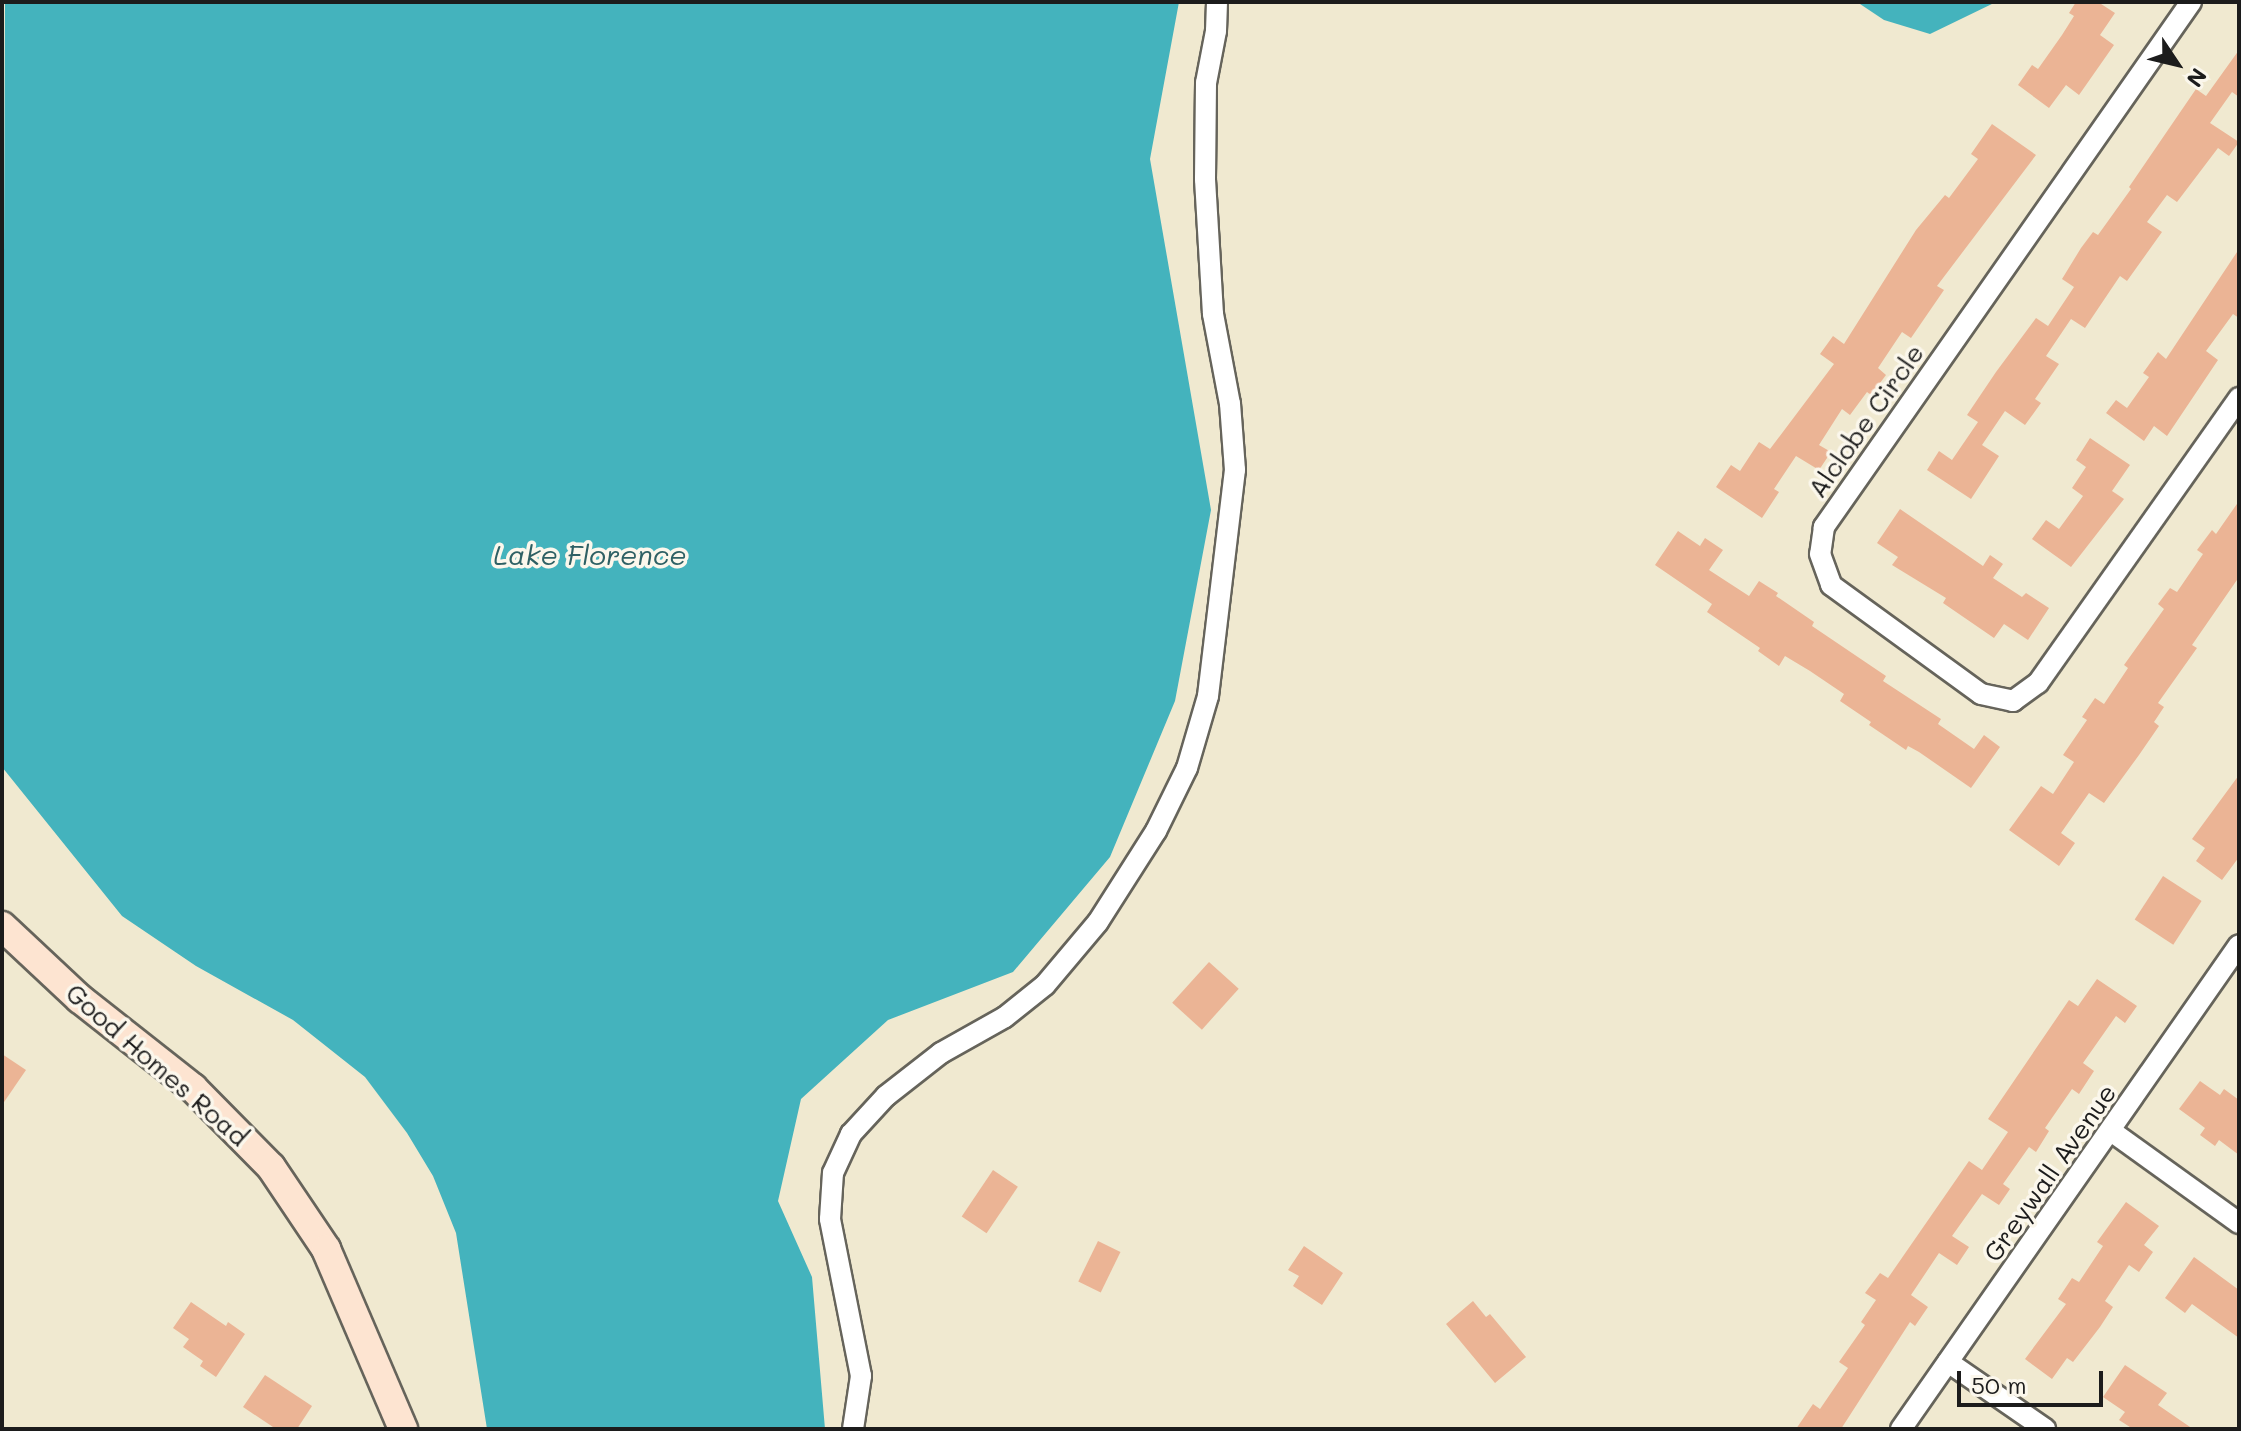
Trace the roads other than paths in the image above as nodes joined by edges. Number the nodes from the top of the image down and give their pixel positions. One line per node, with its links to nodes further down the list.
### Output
1 (1217, 2): 10 (street)
2 (2191, 2): 3 (street, Alclobe Circle)
3 (2239, 398)
4 (2, 926): 9 (street, Good Homes Road)
5 (2239, 945): 6 (street, Greywall Avenue)
6 (2111, 1131): 7 (street); 8 (street, Greywall Avenue)
7 (2239, 1223)
8 (1948, 1362): 11 (street, Greywall Avenue); 12 (street)
9 (403, 1429)
10 (853, 1429)
11 (1901, 1429)
12 (2045, 1429)

